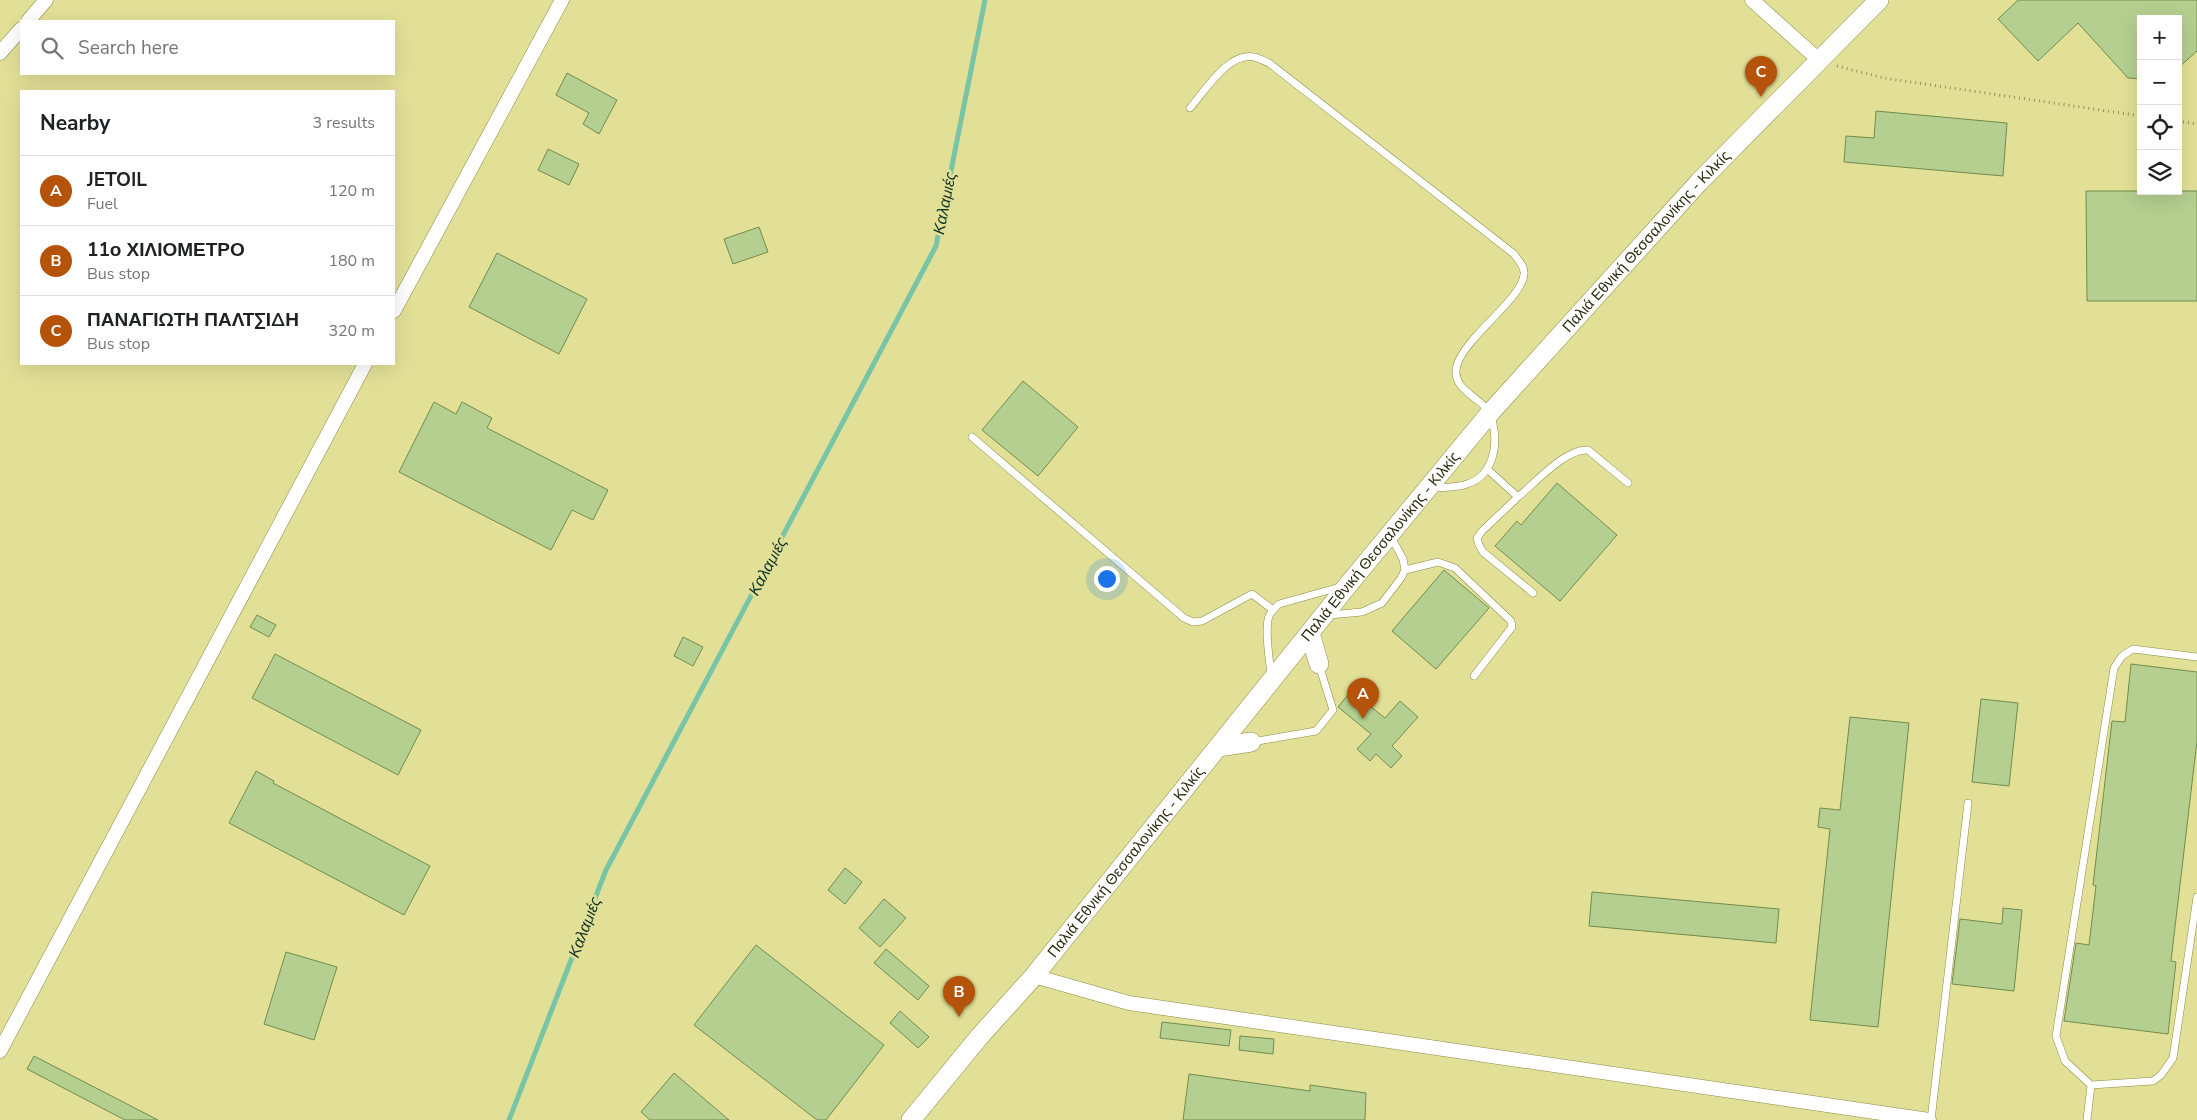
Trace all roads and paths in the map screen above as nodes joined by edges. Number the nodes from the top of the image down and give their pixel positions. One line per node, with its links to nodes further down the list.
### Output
1 (46, 0): 5 (street)
2 (562, 0): 13 (street)
3 (1752, 0): 8 (street)
4 (1879, 0): 8 (main road, Παλιά Εθνική Θεσσαλονίκης - Κιλκίς)
5 (29, 20)
6 (20, 30): 7 (street)
7 (0, 53)
8 (1820, 61): 10 (path); 15 (main road, Παλιά Εθνική Θεσσαλονίκης - Κιλκίς)
9 (1190, 108): 15 (lane)
10 (2137, 115)
11 (2182, 122): 12 (path)
12 (2197, 124)
13 (395, 309)
14 (364, 365): 37 (street)
15 (1490, 412): 17 (lane); 19 (main road, Παλιά Εθνική Θεσσαλονίκης - Κιλκίς)
16 (972, 437): 25 (lane)
17 (1487, 469): 19 (lane); 20 (lane)
18 (1628, 483): 20 (lane)
19 (1427, 489): 21 (main road, Παλιά Εθνική Θεσσαλονίκης - Κιλκίς)
20 (1518, 497): 24 (lane)
21 (1389, 534): 22 (lane); 23 (main road, Παλιά Εθνική Θεσσαλονίκης - Κιλκίς)
22 (1405, 570): 26 (lane); 30 (lane)
23 (1348, 584): 25 (lane); 26 (main road, Παλιά Εθνική Θεσσαλονίκης - Κιλκίς)
24 (1532, 593)
25 (1273, 610): 31 (lane)
26 (1324, 615): 27 (main road, Παλιά Εθνική Θεσσαλονίκης - Κιλκίς)
27 (1310, 633): 29 (main road); 31 (main road, Παλιά Εθνική Θεσσαλονίκης - Κιλκίς)
28 (2197, 657): 38 (lane)
29 (1319, 664): 32 (lane)
30 (1474, 676)
31 (1272, 681): 33 (main road, Παλιά Εθνική Θεσσαλονίκης - Κιλκίς)
32 (1251, 742): 33 (main road)
33 (1218, 747): 36 (main road, Παλιά Εθνική Θεσσαλονίκης - Κιλκίς)
34 (1968, 803): 40 (lane)
35 (2197, 897): 38 (lane)
36 (1034, 976): 39 (main road, Παλιά Εθνική Θεσσαλονίκης - Κιλκίς); 40 (street)
37 (0, 1051)
38 (2091, 1086): 41 (lane)
39 (912, 1120)
40 (1930, 1120)
41 (2087, 1120)

